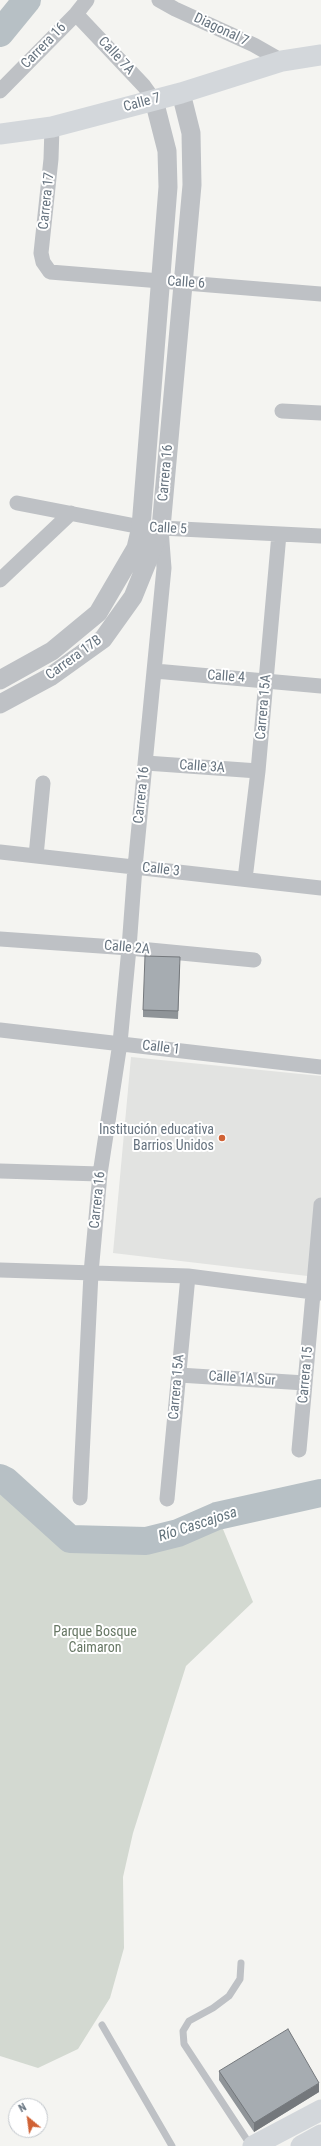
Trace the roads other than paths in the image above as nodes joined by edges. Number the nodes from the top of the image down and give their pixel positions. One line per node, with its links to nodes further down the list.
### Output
1 (87, 0): 4 (street, Carrera 16)
2 (159, 0): 3 (street, Diagonal 7)
3 (176, 5): 6 (street, Diagonal 7)
4 (76, 14): 8 (street, Carrera 16); 10 (street, Calle 7A)
5 (321, 55): 6 (main road, Calle 7)
6 (282, 61): 7 (main road); 9 (main road, Calle 7)
7 (321, 71)
8 (0, 91)
9 (181, 93): 10 (main road, Calle 7); 15 (street, Carrera 16)
10 (154, 100): 11 (main road, Calle 7); 14 (street, Carrera 16)
11 (52, 127): 12 (main road, Calle 7); 13 (street, Carrera 17)
12 (0, 134)
13 (50, 272): 14 (street, Calle 6)
14 (162, 281): 15 (street, Calle 6); 21 (street, Carrera 16)
15 (184, 283): 16 (street, Calle 6); 22 (street, Carrera 16)
16 (321, 294)
17 (282, 411): 18 (street)
18 (321, 412)
19 (17, 503): 20 (street, Calle 5)
20 (71, 512): 21 (street, Calle 5); 25 (street)
21 (141, 527): 22 (street, Calle 5); 27 (street, Carrera 17B)
22 (160, 528): 23 (street, Calle 5); 26 (street, Carrera 16); 30 (street, Carrera 17B)
23 (279, 534): 24 (street, Calle 5); 28 (street, Carrera 15A)
24 (321, 536)
25 (0, 580)
26 (155, 671): 28 (street, Calle 4); 31 (street, Carrera 16)
27 (0, 680)
28 (266, 680): 29 (street, Calle 4); 32 (street, Carrera 15A)
29 (321, 686)
30 (0, 704)
31 (146, 763): 32 (street, Calle 3A); 36 (street, Carrera 16)
32 (258, 771): 37 (street, Carrera 15A)
33 (43, 783): 35 (street)
34 (0, 852): 35 (street, Calle 3)
35 (36, 856): 36 (street, Calle 3)
36 (135, 867): 37 (street, Calle 3); 40 (street, Carrera 16)
37 (244, 879): 38 (street, Calle 3)
38 (321, 888)
39 (0, 939): 40 (street, Calle 2A)
40 (129, 948): 41 (street, Calle 2A); 43 (street, Carrera 16)
41 (254, 960)
42 (0, 1030): 43 (street, Calle 1)
43 (120, 1043): 44 (street, Calle 1); 46 (street, Carrera 16)
44 (321, 1067)
45 (0, 1171): 46 (street)
46 (100, 1174): 49 (street, Carrera 16)
47 (321, 1205): 51 (street, Carrera 15)
48 (0, 1270): 49 (street)
49 (91, 1273): 50 (street); 55 (street, Carrera 16)
50 (188, 1276): 51 (street); 52 (street, Carrera 15A)
51 (317, 1292): 53 (street, Carrera 15)
52 (179, 1375): 53 (street, Calle 1A Sur); 56 (street, Carrera 15A)
53 (305, 1383): 54 (street, Carrera 15)
54 (299, 1450)
55 (80, 1498)
56 (167, 1499)
57 (241, 1963): 62 (lane)
58 (102, 2025): 61 (lane)
59 (321, 2110): 62 (main road)
60 (321, 2135): 63 (main road)
61 (172, 2146)
62 (252, 2146)
63 (301, 2146)

